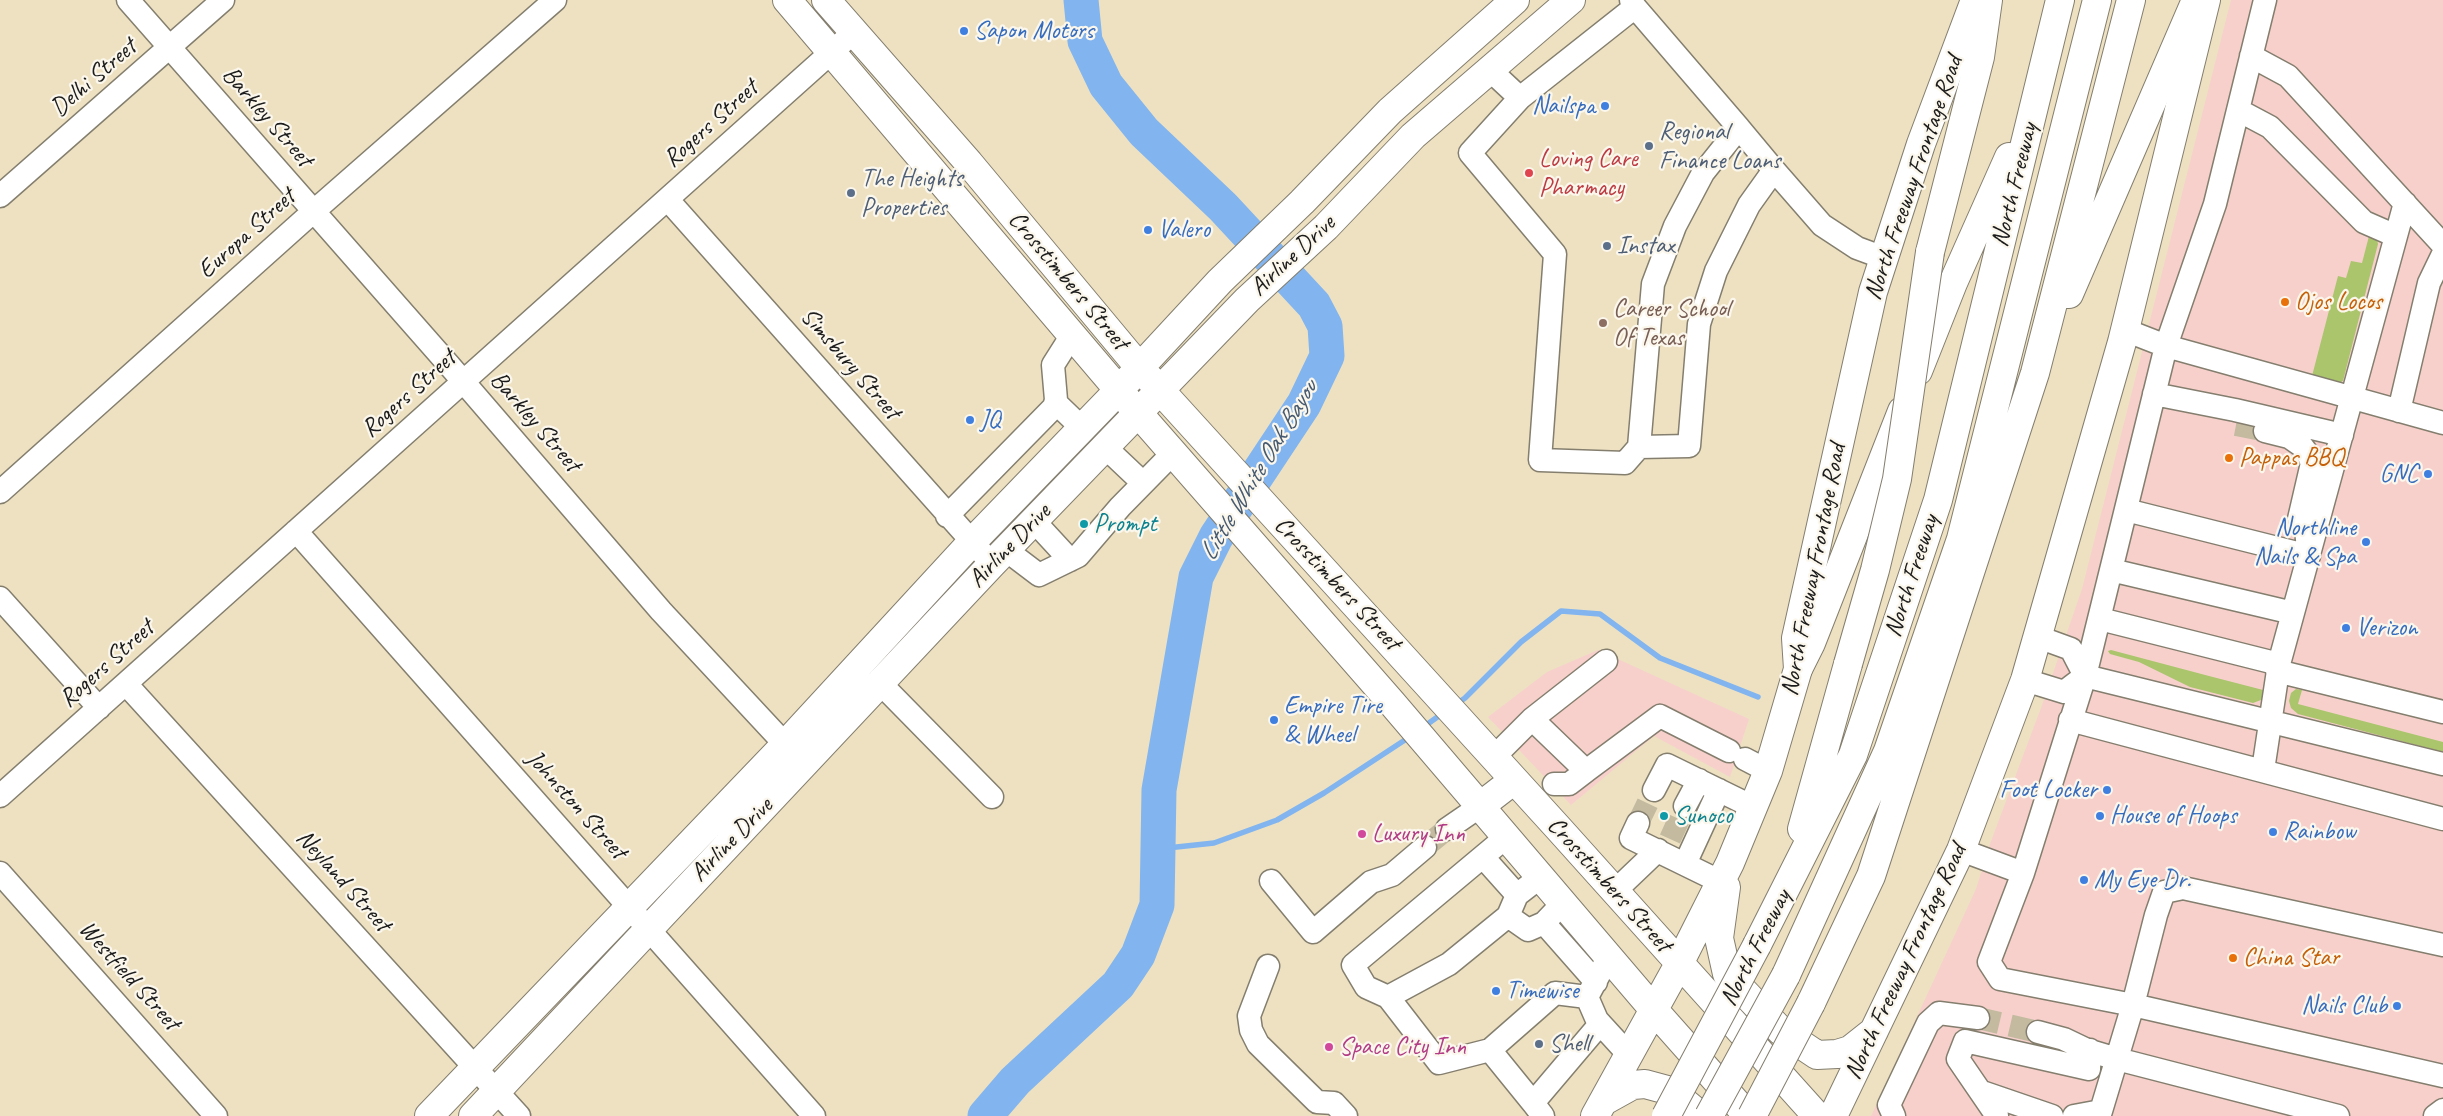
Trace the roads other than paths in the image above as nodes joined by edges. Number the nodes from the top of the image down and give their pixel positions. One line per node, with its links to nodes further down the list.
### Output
1 (128, 0): 18 (street, Barkley Street)
2 (223, 0): 18 (street, Delhi Street)
3 (555, 0): 34 (street, Europa Street)
4 (787, 0): 19 (main road, Crosstimbers Street)
5 (826, 0): 17 (main road, Crosstimbers Street)
6 (1515, 0): 25 (main road, Airline Drive)
7 (1571, 0): 21 (main road, Airline Drive)
8 (1975, 0): 38 (main road, North Freeway Frontage Road)
9 (1988, 0): 125 (main road, bridge)
10 (2060, 0): 22 (main road, North Freeway)
11 (2097, 0): 162 (main road, North Freeway, bridge)
12 (2131, 0): 43 (main road)
13 (2196, 0): 43 (main road)
14 (2206, 0): 39 (main road, North Freeway Frontage Road)
15 (2266, 0): 20 (street)
16 (1633, 3): 23 (street); 26 (street)
17 (854, 32): 19 (street, Rogers Street); 28 (main road, Crosstimbers Street)
18 (170, 48): 31 (street, Delhi Street); 34 (street, Barkley Street)
19 (830, 53): 30 (main road, Crosstimbers Street); 32 (street, Rogers Street)
20 (2251, 56): 24 (street); 33 (street)
21 (1490, 70): 23 (street); 27 (main road, Airline Drive)
22 (2038, 94): 82 (main road); 125 (main road, North Freeway)
23 (1520, 98): 58 (street)
24 (2238, 110): 35 (street); 41 (street)
25 (1390, 111): 27 (main road); 42 (main road, Airline Drive)
26 (1739, 128): 29 (street); 58 (street)
27 (1413, 136): 46 (main road, Airline Drive)
28 (969, 163): 30 (main road); 42 (main road, Crosstimbers Street)
29 (1774, 170): 38 (street); 58 (street)
30 (945, 185): 40 (main road, Crosstimbers Street)
31 (0, 196)
32 (668, 200): 44 (street, Rogers Street); 66 (street, Simsbury Street)
33 (2405, 203): 35 (street); 36 (street)
34 (314, 211): 44 (street, Barkley Street); 63 (street, Europa Street)
35 (2396, 236): 48 (street)
36 (2443, 245)
37 (2443, 254): 51 (street)
38 (1884, 258): 82 (main road, North Freeway Frontage Road)
39 (2125, 330): 41 (street); 79 (main road, North Freeway Frontage Road)
40 (1072, 335): 45 (main road, Crosstimbers Street); 49 (street)
41 (2166, 346): 47 (street); 48 (street)
42 (1139, 367): 45 (main road, Airline Drive); 46 (main road, Crosstimbers Street)
43 (2035, 374): 163 (main road, bridge)
44 (464, 382): 68 (street, Rogers Street); 92 (street, Barkley Street)
45 (1119, 390): 52 (main road, Crosstimbers Street); 55 (main road, Airline Drive)
46 (1162, 390): 52 (main road, Airline Drive); 75 (main road, Crosstimbers Street)
47 (2154, 394): 50 (street); 65 (street)
48 (2352, 398): 51 (street); 57 (street)
49 (1056, 402): 55 (street); 62 (street)
50 (2206, 404): 54 (street); 57 (street)
51 (2399, 410): 53 (street)
52 (1139, 414): 59 (main road, Airline Drive); 60 (main road, Crosstimbers Street)
53 (2443, 423)
54 (2236, 425)
55 (1082, 428): 64 (main road, Airline Drive)
56 (2262, 430): 70 (street)
57 (2342, 435): 70 (street)
58 (1639, 447)
59 (1106, 448): 61 (street); 67 (main road, Airline Drive)
60 (1174, 452): 61 (street); 78 (main road, Crosstimbers Street)
61 (1143, 483): 72 (street)
62 (977, 485): 64 (street); 66 (street)
63 (0, 492)
64 (1002, 510): 69 (main road, Airline Drive)
65 (2126, 510): 70 (street); 73 (street)
66 (947, 516): 69 (street, Simsbury Street)
67 (1034, 521): 71 (main road, Airline Drive); 72 (street)
68 (296, 531): 86 (street, Rogers Street); 126 (street, Johnston Street)
69 (971, 543): 71 (street, Simsbury Street); 92 (main road, Airline Drive)
70 (2299, 553): 76 (street)
71 (999, 557): 72 (street, Simsbury Street); 85 (main road, Airline Drive)
72 (1070, 560)
73 (2111, 570): 76 (street); 77 (street)
74 (0, 598): 87 (street)
75 (1353, 602): 78 (main road); 93 (main road, Crosstimbers Street)
76 (2293, 613): 81 (street)
77 (2100, 619): 81 (street); 83 (street)
78 (1326, 628): 107 (main road, Crosstimbers Street)
79 (2038, 637): 83 (street); 84 (main road, North Freeway Frontage Road)
80 (1606, 662): 89 (street)
81 (2278, 667): 88 (street); 91 (street)
82 (1798, 669): 94 (main road, North Freeway Frontage Road)
83 (2085, 676): 84 (street); 90 (street); 91 (street)
84 (2025, 680): 115 (main road, North Freeway Frontage Road)
85 (880, 683): 95 (main road, Airline Drive); 105 (street)
86 (126, 684): 87 (street, Rogers Street); 146 (street, Neyland Street)
87 (99, 708): 104 (street, Rogers Street)
88 (2443, 712)
89 (1532, 719): 93 (street); 98 (street)
90 (2070, 720): 97 (street); 120 (street)
91 (2272, 721): 96 (street); 97 (street)
92 (784, 746): 95 (street, Barkley Street); 126 (main road, Airline Drive)
93 (1485, 747): 99 (main road, Crosstimbers Street)
94 (1748, 760): 98 (street); 108 (main road, North Freeway Frontage Road)
95 (804, 764): 129 (main road, Airline Drive)
96 (2443, 764)
97 (2263, 770): 109 (street)
98 (1586, 771): 101 (street)
99 (1514, 780): 107 (main road); 123 (main road, Crosstimbers Street)
100 (1699, 780): 102 (street); 103 (street); 106 (street)
101 (1554, 784)
102 (1654, 790)
103 (1719, 790): 108 (street); 117 (street)
104 (0, 796)
105 (992, 797)
106 (1685, 806)
107 (1479, 807): 111 (street); 112 (main road, Crosstimbers Street)
108 (1753, 807): 118 (main road, North Freeway Frontage Road)
109 (2443, 819)
110 (1638, 823): 114 (street)
111 (1447, 828)
112 (1505, 838): 116 (street); 121 (main road, Crosstimbers Street)
113 (1425, 847): 122 (street)
114 (1663, 847): 117 (street); 123 (street)
115 (1961, 850): 120 (street); 140 (main road, North Freeway Frontage Road)
116 (1483, 857): 124 (street); 135 (street)
117 (1685, 864): 118 (street)
118 (1725, 872): 132 (main road, North Freeway Frontage Road); 140 (main road)
119 (0, 873): 154 (street, Westfield Street)
120 (2023, 873): 136 (street)
121 (1539, 878): 124 (street); 127 (main road, Crosstimbers Street)
122 (1271, 881)
123 (1615, 891): 132 (main road, Crosstimbers Street)
124 (1517, 895): 128 (street)
125 (1779, 904): 160 (main road, North Freeway, bridge)
126 (629, 906): 129 (street, Johnston Street); 146 (main road, Airline Drive)
127 (1553, 913): 128 (street); 131 (main road, Crosstimbers Street); 134 (street)
128 (1508, 916): 135 (street)
129 (648, 927): 148 (main road, Airline Drive); 158 (street, Johnston Street)
130 (2443, 945): 136 (street)
131 (1608, 958): 134 (street); 137 (main road, Crosstimbers Street)
132 (1679, 964): 137 (main road, North Freeway Frontage Road); 164 (main road, Crosstimbers Street)
133 (1268, 966): 159 (street)
134 (1591, 989): 138 (street); 142 (street)
135 (1388, 997): 142 (street)
136 (2133, 1005): 145 (street); 147 (street)
137 (1654, 1010): 144 (main road, North Freeway Frontage Road); 163 (main road, Crosstimbers Street)
138 (1600, 1024): 144 (street); 151 (street)
139 (1977, 1024): 166 (street)
140 (1874, 1031): 165 (main road, North Freeway Frontage Road)
141 (2036, 1039): 143 (street)
142 (1490, 1050): 151 (street)
143 (2089, 1050): 145 (street); 149 (street)
144 (1630, 1055): 150 (main road, North Freeway Frontage Road)
145 (2117, 1059): 153 (street); 170 (street)
146 (475, 1067): 148 (street, Neyland Street); 155 (main road, Airline Drive)
147 (2443, 1076)
148 (497, 1091): 156 (main road, Airline Drive); 157 (street, Neyland Street)
149 (1982, 1092): 167 (street); 168 (street)
150 (1600, 1108): 161 (main road)
151 (1538, 1109)
152 (2443, 1110): 171 (street)
153 (2111, 1113): 169 (street)
154 (216, 1116)
155 (429, 1116)
156 (473, 1116)
157 (519, 1116)
158 (814, 1116)
159 (1346, 1116)
160 (1666, 1116)
161 (1701, 1116)
162 (1709, 1116)
163 (1750, 1116)
164 (1817, 1116)
165 (1833, 1116)
166 (1894, 1116)
167 (1997, 1116)
168 (2052, 1116)
169 (2074, 1116)
170 (2338, 1116)
171 (2435, 1116)

